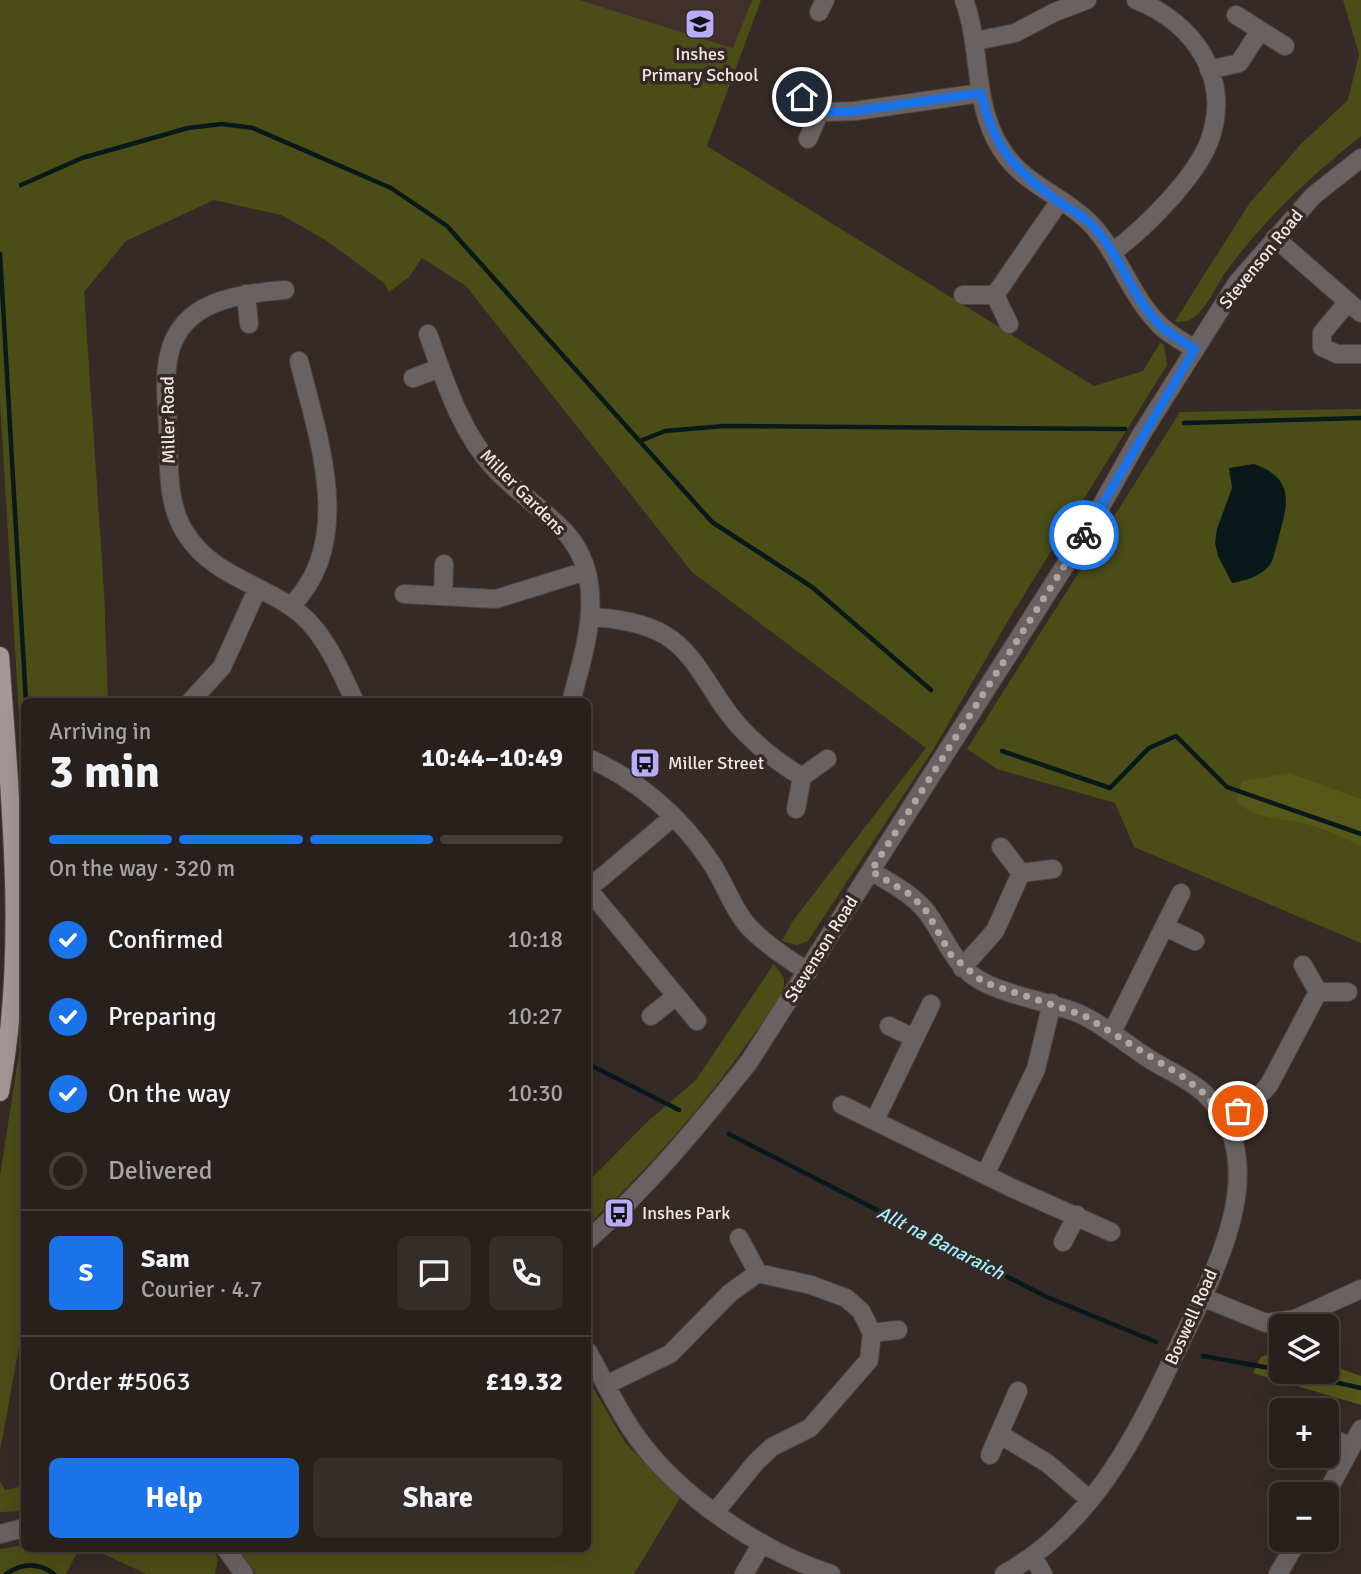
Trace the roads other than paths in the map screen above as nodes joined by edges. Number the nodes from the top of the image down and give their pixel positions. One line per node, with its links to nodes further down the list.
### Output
1 (964, 0): 6 (street)
2 (1087, 0): 6 (street)
3 (1136, 0): 8 (street)
4 (1236, 15): 5 (street)
5 (1260, 31): 7 (street); 8 (street)
6 (976, 41): 10 (street)
7 (1285, 46)
8 (1209, 70): 16 (street)
9 (788, 86): 11 (street)
10 (981, 93): 11 (street); 14 (street)
11 (821, 110): 12 (street)
12 (808, 139)
13 (1361, 158): 15 (street, Stevenson Road)
14 (1059, 202): 16 (street); 20 (street)
15 (1275, 238): 21 (street); 25 (street, Stevenson Road)
16 (1114, 251): 25 (street)
17 (285, 290): 18 (street, Miller Road)
18 (246, 294): 22 (street); 32 (street, Miller Road)
19 (963, 295): 20 (street)
20 (995, 295): 23 (street)
21 (1354, 308): 26 (street)
22 (249, 324)
23 (1009, 324)
24 (428, 334): 28 (street, Miller Gardens)
25 (1195, 349): 48 (street, Stevenson Road)
26 (1361, 354)
27 (299, 361): 35 (street)
28 (440, 368): 29 (street); 31 (street, Miller Gardens)
29 (413, 378)
30 (444, 564): 34 (street)
31 (586, 571): 34 (street); 36 (street, Miller Gardens)
32 (257, 590): 35 (street, Miller Road); 38 (street)
33 (404, 594): 34 (street)
34 (443, 596)
35 (291, 606): 39 (street, Miller Road)
36 (592, 617): 40 (street, Miller Gardens); 43 (street)
37 (0, 656): 68 (main road)
38 (194, 698)
39 (353, 698)
40 (572, 698)
41 (827, 759): 43 (street)
42 (591, 760): 45 (street)
43 (802, 777): 44 (street)
44 (796, 809)
45 (673, 817): 50 (street); 57 (street)
46 (1001, 847): 49 (street)
47 (1053, 869): 49 (street)
48 (871, 871): 56 (street, Boswell Road); 57 (street, Stevenson Road)
49 (1021, 873): 56 (street)
50 (591, 886)
51 (591, 893): 60 (street)
52 (1181, 893): 53 (street)
53 (1166, 927): 54 (street); 66 (street)
54 (1195, 941)
55 (1303, 965): 58 (street)
56 (962, 968): 61 (street, Boswell Road)
57 (808, 972): 75 (street, Stevenson Road)
58 (1318, 992): 59 (street); 70 (street)
59 (1348, 992)
60 (676, 996): 63 (street); 64 (street)
61 (1052, 1003): 66 (street, Boswell Road); 72 (street)
62 (931, 1004): 67 (street)
63 (651, 1016)
64 (697, 1021)
65 (889, 1026): 67 (street)
66 (1112, 1032): 70 (street, Boswell Road)
67 (914, 1038): 71 (street)
68 (0, 1092)
69 (842, 1105): 71 (street)
70 (1224, 1119): 80 (street, Boswell Road)
71 (875, 1120): 72 (street)
72 (985, 1175): 73 (street)
73 (1077, 1215): 74 (street); 77 (street)
74 (1111, 1231)
75 (591, 1237)
76 (739, 1238): 78 (street)
77 (1063, 1242)
78 (758, 1273): 82 (street); 84 (street)
79 (1361, 1289): 80 (street)
80 (1202, 1297): 92 (street, Boswell Road)
81 (898, 1330): 82 (street)
82 (872, 1333): 93 (street)
83 (591, 1358): 84 (street)
84 (606, 1385): 93 (street)
85 (1018, 1391): 87 (street)
86 (1361, 1429): 89 (street)
87 (999, 1434): 90 (street); 92 (street)
88 (1339, 1441): 89 (street)
89 (1352, 1447): 91 (street)
90 (990, 1455)
91 (1333, 1482)
92 (1090, 1500): 99 (street, Boswell Road)
93 (716, 1511): 96 (street)
94 (21, 1529): 95 (street)
95 (2, 1532)
96 (762, 1543): 101 (street); 102 (street)
97 (228, 1552): 100 (street)
98 (1291, 1552): 105 (street)
99 (1033, 1557): 103 (street, Boswell Road); 104 (street)
100 (244, 1574)
101 (744, 1574)
102 (831, 1574)
103 (1004, 1574)
104 (1044, 1574)
105 (1278, 1574)

